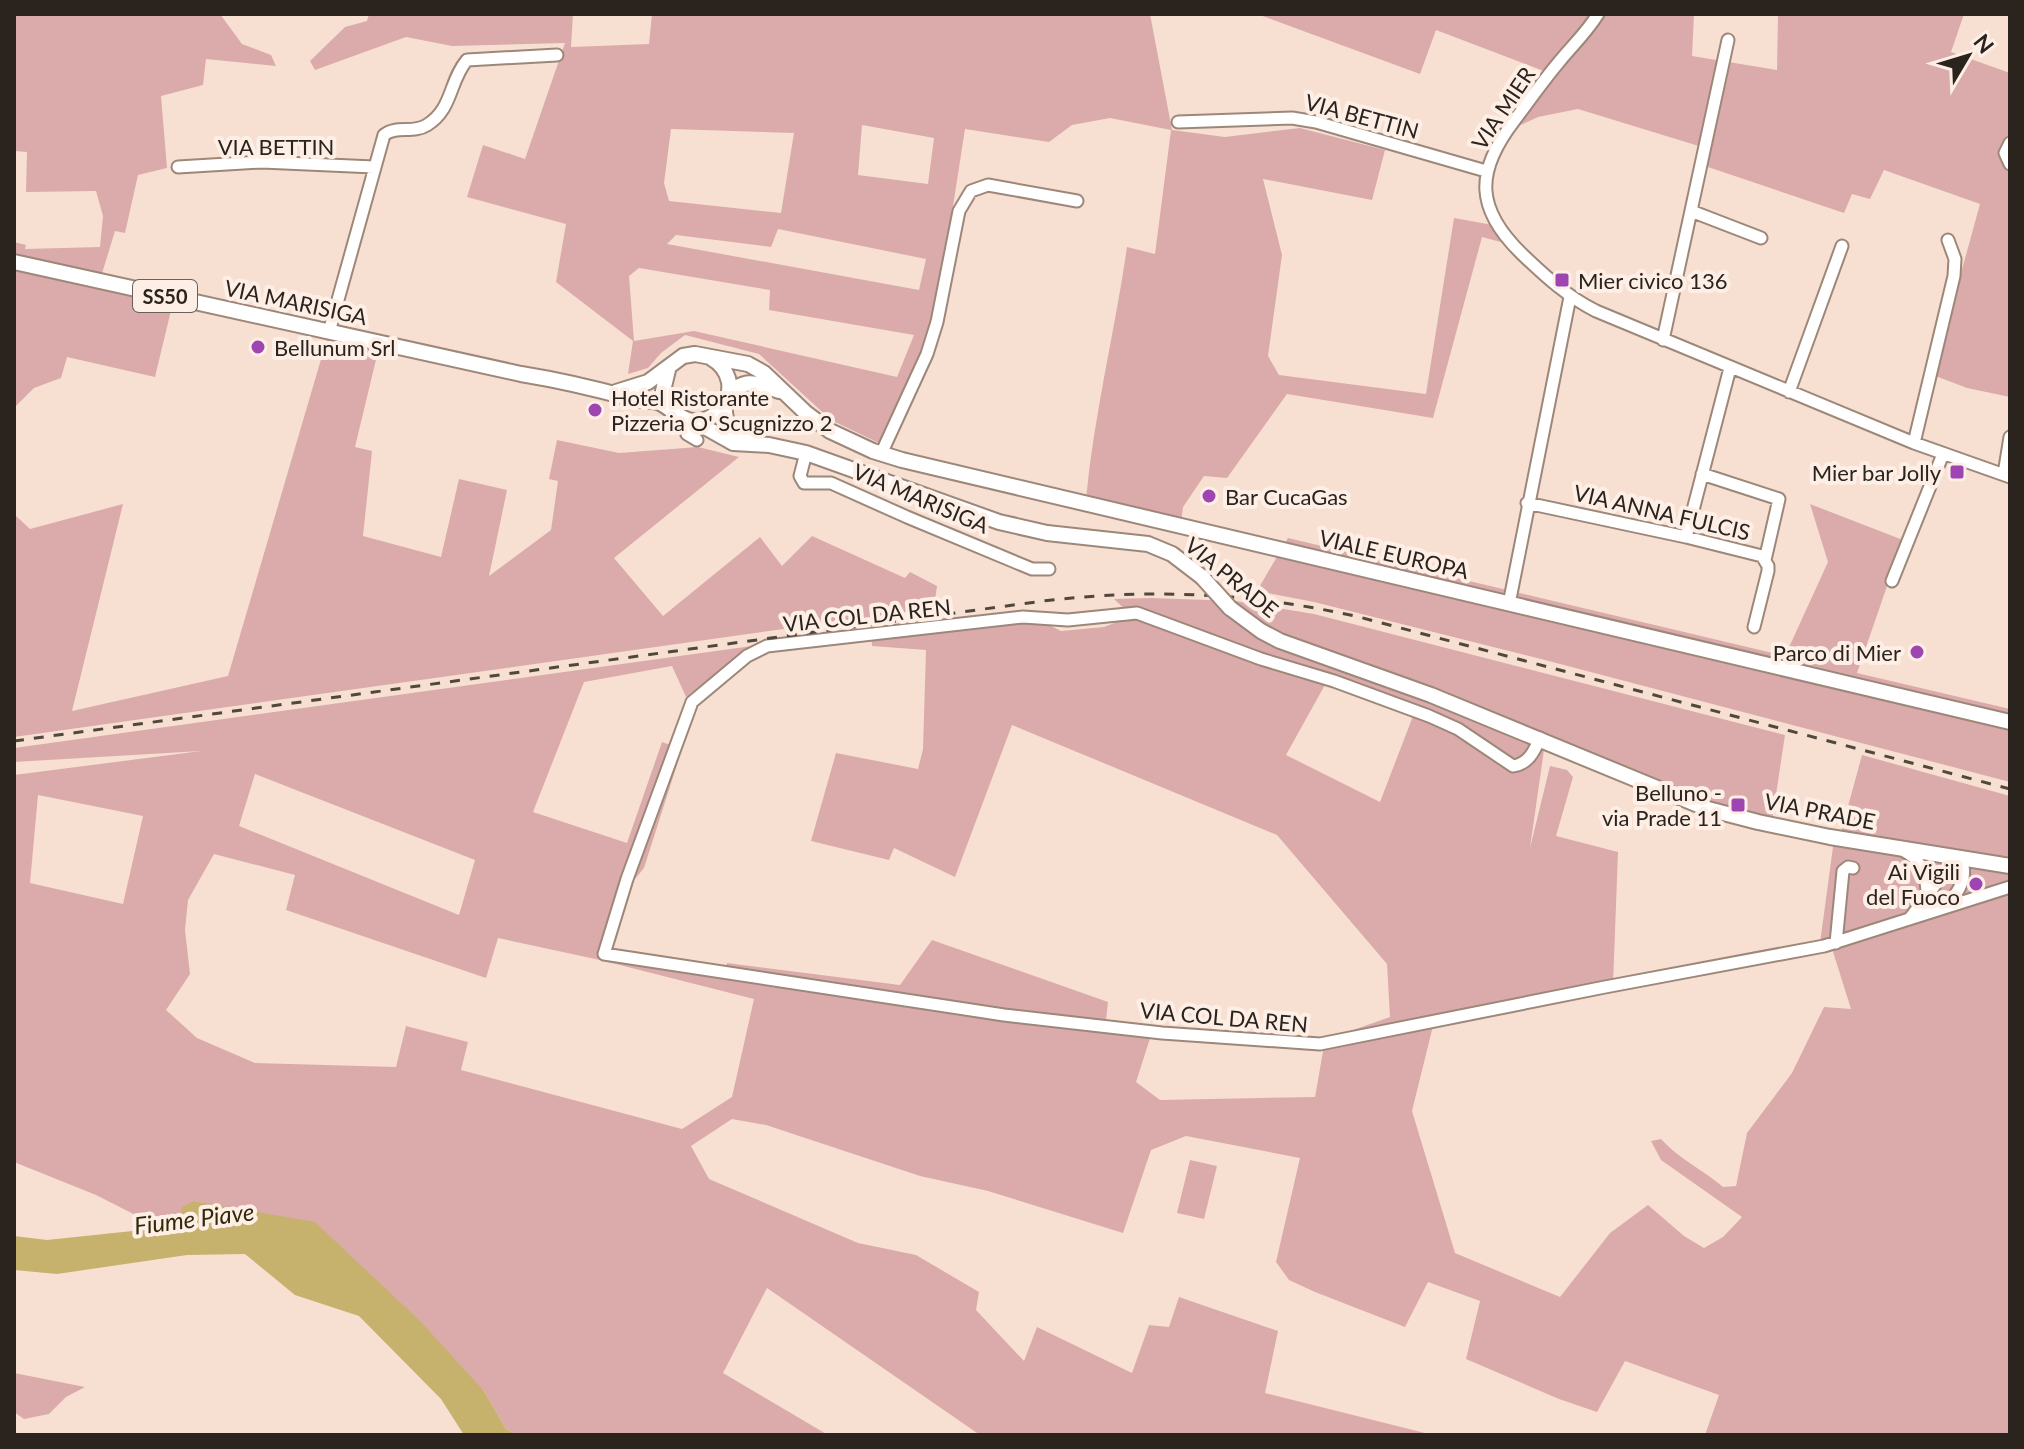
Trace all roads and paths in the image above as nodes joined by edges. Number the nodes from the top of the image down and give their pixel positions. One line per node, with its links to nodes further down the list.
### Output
1 (1598, 14): 9 (street, VIA MIER)
2 (1728, 40): 11 (street)
3 (557, 55): 8 (street)
4 (1178, 122): 9 (street, VIA BETTIN)
5 (2010, 143): 6 (street)
6 (2010, 164)
7 (178, 167): 8 (street, VIA BETTIN)
8 (374, 167): 17 (street)
9 (1486, 171): 16 (street, VIA MIER)
10 (1077, 201): 33 (street, VIA MARISIGA)
11 (1691, 211): 12 (street); 18 (street)
12 (1761, 238)
13 (1948, 240): 30 (street)
14 (1842, 246): 24 (street)
15 (14, 262): 17 (main road, VIA MARISIGA / SS50)
16 (1570, 297): 18 (street, VIA MIER); 37 (street)
17 (329, 332): 22 (main road, VIA MARISIGA)
18 (1663, 340): 20 (street, VIA MIER)
19 (707, 356): 21 (main road); 23 (main road, VIALE EUROPA); 25 (main road)
20 (1730, 368): 24 (street, VIA MIER); 35 (street)
21 (668, 370): 22 (main road); 26 (main road)
22 (616, 392): 26 (main road, VIA MARISIGA)
23 (783, 392): 25 (main road, VIALE EUROPA); 33 (main road, VIALE EUROPA)
24 (1789, 392): 30 (street, VIA MIER)
25 (727, 400): 27 (main road); 31 (main road)
26 (670, 408): 27 (main road, VIA MARISIGA)
27 (693, 421): 29 (street); 31 (main road, VIA PRADE)
28 (2010, 437): 36 (street, VIA MIER)
29 (697, 440)
30 (1914, 443): 34 (street, VIA MIER)
31 (751, 444): 32 (main road, VIA PRADE)
32 (806, 453): 40 (street, VIA MARISIGA); 45 (main road, VIA PRADE, bridge)
33 (881, 454): 42 (main road, VIALE EUROPA)
34 (1943, 454): 36 (street, VIA MIER); 41 (street)
35 (1702, 474): 38 (street); 39 (street)
36 (2007, 475)
37 (1527, 503): 38 (street, VIA ANNA FULCIS); 42 (street)
38 (1686, 537): 39 (street, VIA ANNA FULCIS)
39 (1765, 560): 43 (street, VIA ANNA FULCIS)
40 (1049, 569)
41 (1892, 581)
42 (1509, 604): 44 (main road, VIALE EUROPA)
43 (1754, 627)
44 (2010, 722)
45 (1540, 738): 46 (main road, VIA PRADE); 55 (street, VIA COL DA REN)
46 (1900, 849): 47 (main road, VIA PRADE); 52 (street)
47 (1960, 857): 48 (main road, VIA PRADE); 50 (street); 53 (street)
48 (2010, 866)
49 (1853, 868): 55 (street)
50 (1936, 885): 52 (street); 53 (street)
51 (2010, 887): 53 (street, VIA COL DA REN)
52 (1927, 897): 54 (street)
53 (1957, 901): 54 (street, VIA COL DA REN)
54 (1910, 918): 55 (street, VIA COL DA REN)
55 (1836, 943)

